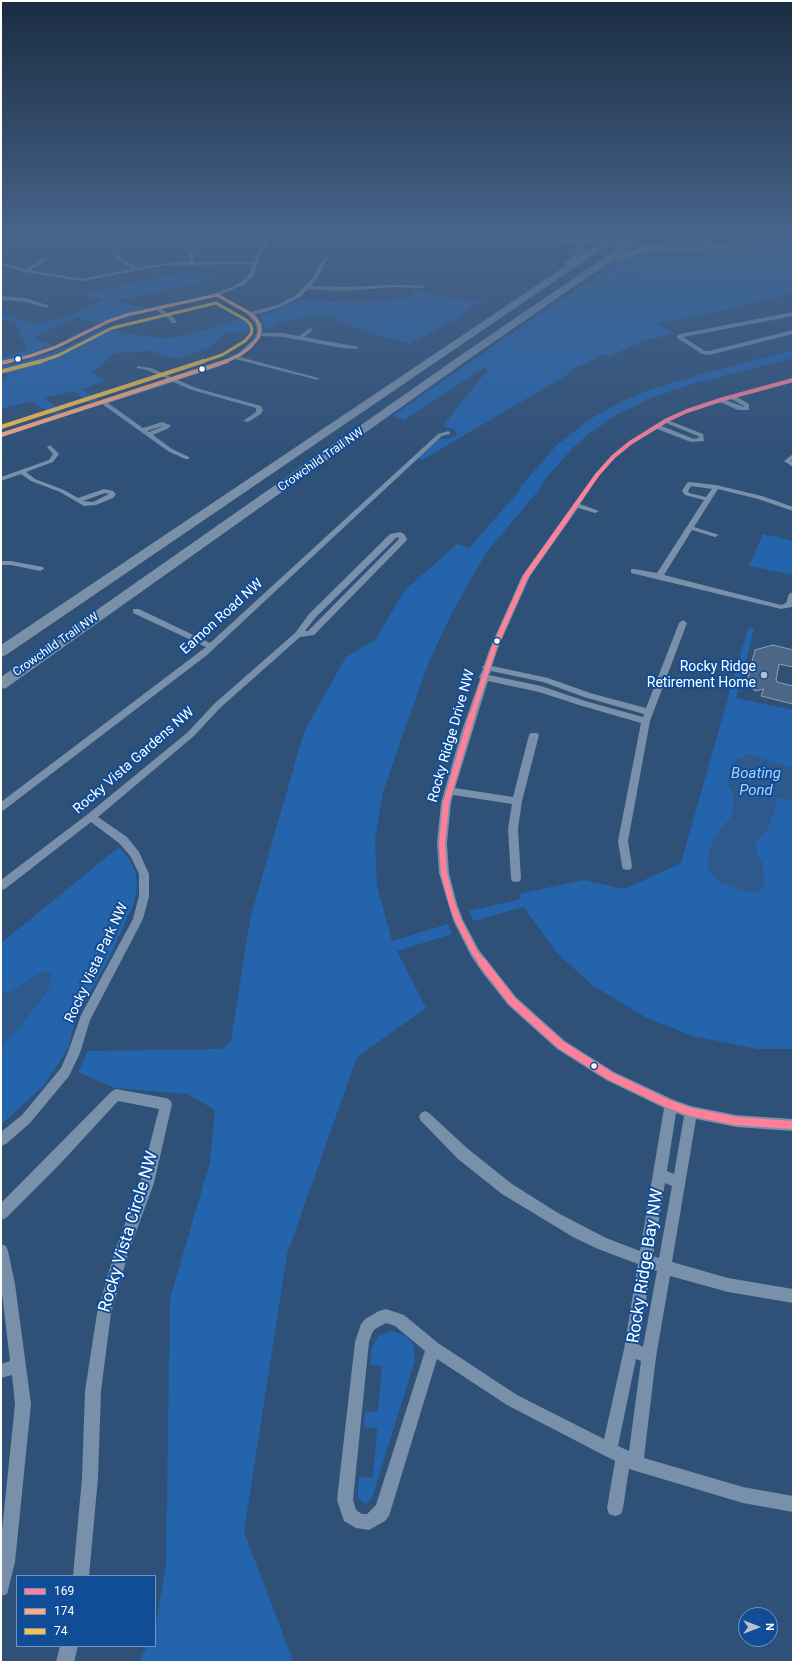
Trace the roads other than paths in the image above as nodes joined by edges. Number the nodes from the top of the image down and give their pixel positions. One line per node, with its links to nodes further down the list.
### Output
1 (136, 314): 16 (street)
2 (165, 314): 9 (street)
3 (251, 314): 12 (street)
4 (530, 314): 56 (highway, Crowchild Trail NW)
5 (793, 314): 7 (street)
6 (499, 315): 52 (highway, Crowchild Trail NW)
7 (780, 316): 8 (street); 11 (street)
8 (787, 320)
9 (174, 322)
10 (310, 330): 13 (street)
11 (793, 332)
12 (259, 334): 13 (street); 15 (street)
13 (300, 338): 14 (street)
14 (356, 348)
15 (235, 358): 18 (street); 19 (street)
16 (1, 363)
17 (139, 367): 19 (street)
18 (316, 379)
19 (172, 380): 23 (street); 24 (street)
20 (793, 380): 21 (street, Rocky Ridge Drive NW)
21 (732, 397): 22 (street, Rocky Ridge Drive NW); 22 (street)
22 (720, 400): 25 (street, Rocky Ridge Drive NW)
23 (103, 402): 28 (street); 31 (street)
24 (246, 421)
25 (665, 422): 26 (street, Rocky Ridge Drive NW); 26 (street)
26 (656, 426): 38 (street, Rocky Ridge Drive NW)
27 (448, 434): 51 (street, Eamon Road NW)
28 (1, 435)
29 (50, 448): 33 (street)
30 (793, 456): 32 (street)
31 (187, 458)
32 (793, 465)
33 (22, 472): 34 (street); 37 (street)
34 (1, 480)
35 (716, 487): 36 (street); 36 (street); 39 (street)
36 (708, 499): 41 (street)
37 (79, 500)
38 (576, 505): 40 (street); 53 (street, Rocky Ridge Drive NW)
39 (793, 509)
40 (595, 511)
41 (691, 528): 42 (street); 46 (street)
42 (715, 535)
43 (1, 563): 44 (street)
44 (40, 568)
45 (634, 571): 46 (street)
46 (659, 576): 47 (street)
47 (793, 594)
48 (136, 611): 51 (street)
49 (683, 623): 59 (street)
50 (298, 635): 50 (street, Rocky Vista Gardens NW); 64 (street, Rocky Vista Gardens NW)
51 (211, 646): 63 (street, Eamon Road NW)
52 (1, 652)
53 (486, 667): 54 (street, Rocky Ridge Drive NW); 55 (street)
54 (483, 677): 57 (street); 61 (street, Rocky Ridge Drive NW)
55 (545, 680): 57 (street); 58 (street)
56 (1, 684)
57 (541, 689): 58 (street)
58 (584, 699): 59 (street)
59 (647, 716): 65 (street)
60 (534, 735): 62 (street)
61 (450, 791): 62 (street); 68 (street, Rocky Ridge Drive NW)
62 (517, 801): 66 (street)
63 (1, 807)
64 (91, 817): 67 (street, Rocky Vista Gardens NW); 72 (street, Rocky Vista Park NW)
65 (627, 866)
66 (516, 878)
67 (1, 886)
68 (671, 1104): 69 (street, Rocky Ridge Drive NW); 73 (street, Rocky Ridge Bay NW)
69 (691, 1112): 71 (street, Rocky Ridge Drive NW); 74 (street, Rocky Ridge Bay NW)
70 (425, 1117): 77 (street)
71 (793, 1125)
72 (1, 1140)
73 (660, 1174): 74 (street, Rocky Ridge Bay NW); 77 (street, Rocky Ridge Bay NW)
74 (678, 1182): 78 (street, Rocky Ridge Bay NW)
75 (1, 1213): 88 (street, Rocky Vista Circle NW)
76 (1, 1251): 83 (street)
77 (645, 1259): 78 (street); 81 (street, Rocky Ridge Bay NW)
78 (664, 1267): 79 (street); 82 (street, Rocky Ridge Bay NW)
79 (793, 1296)
80 (433, 1348): 80 (street); 85 (street)
81 (631, 1349): 82 (street, Rocky Ridge Bay NW); 85 (street, Rocky Ridge Bay NW)
82 (649, 1357): 85 (street, Rocky Ridge Bay NW)
83 (18, 1366): 84 (street); 89 (street)
84 (1, 1371)
85 (623, 1457): 86 (street); 87 (street)
86 (793, 1504)
87 (615, 1508)
88 (81, 1575)
89 (1, 1588)
90 (69, 1647): 91 (street)
91 (66, 1662)

